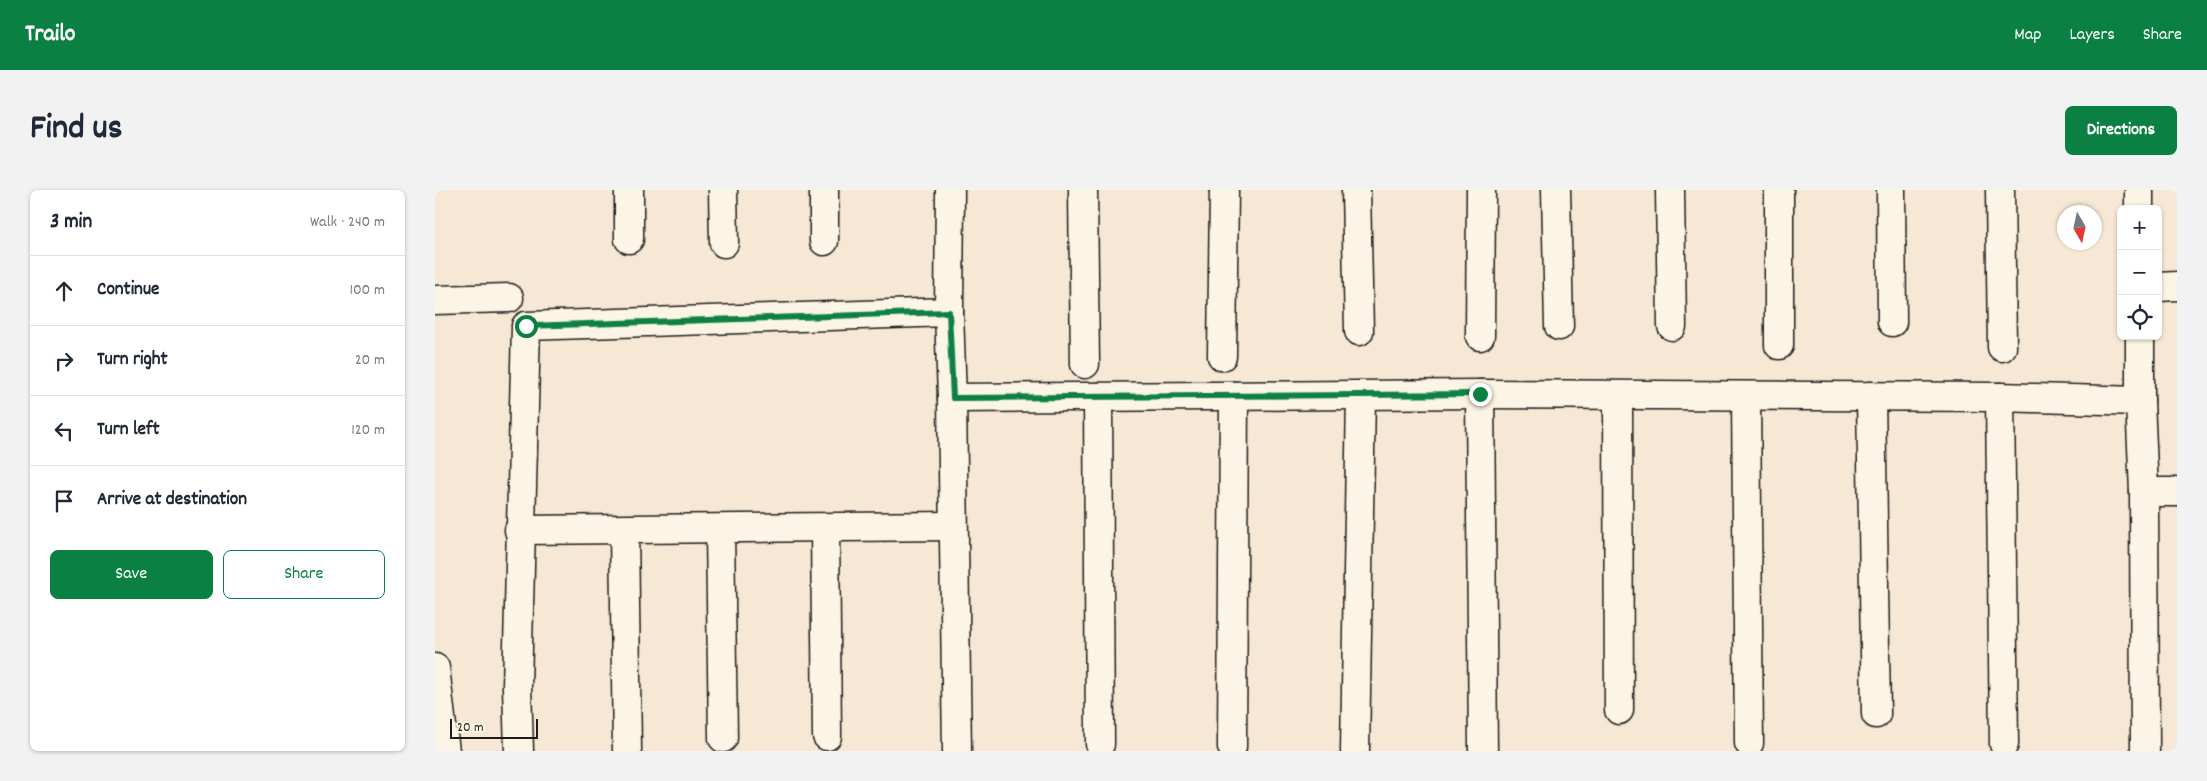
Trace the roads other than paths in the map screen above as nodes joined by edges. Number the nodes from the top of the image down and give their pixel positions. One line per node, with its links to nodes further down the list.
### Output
1 (629, 190): 16 (street)
2 (723, 190): 18 (street)
3 (824, 190): 17 (street)
4 (950, 190): 23 (street)
5 (1083, 190): 33 (street)
6 (1224, 190): 32 (street)
7 (1356, 190): 27 (street)
8 (1481, 190): 28 (street)
9 (1556, 190): 25 (street)
10 (1670, 190): 26 (street)
11 (1779, 190): 30 (street)
12 (1891, 190): 24 (street)
13 (2000, 190): 31 (street)
14 (2139, 190): 15 (street)
15 (2139, 205)
16 (629, 239)
17 (824, 241)
18 (724, 243)
19 (2177, 286): 20 (street)
20 (2162, 287)
21 (509, 298): 22 (street)
22 (435, 300)
23 (949, 312): 42 (street); 49 (street)
24 (1892, 322)
25 (1559, 326)
26 (1672, 326)
27 (1359, 332)
28 (1480, 336)
29 (2140, 340): 43 (street)
30 (1779, 345)
31 (2002, 347)
32 (1222, 356)
33 (1085, 364)
34 (1480, 394): 35 (street); 37 (street); 65 (street)
35 (1361, 395): 36 (street); 64 (street)
36 (1234, 396): 39 (street); 59 (street)
37 (1617, 396): 40 (street); 52 (street)
38 (1871, 396): 40 (street); 41 (street); 53 (street)
39 (1098, 397): 42 (street); 57 (street)
40 (1746, 397): 56 (street)
41 (2000, 397): 43 (street); 58 (street)
42 (953, 398): 46 (street)
43 (2140, 401): 44 (street)
44 (2144, 492): 45 (street); 66 (street)
45 (2177, 492)
46 (953, 526): 48 (street); 63 (street)
47 (720, 528): 48 (street); 50 (street); 55 (street)
48 (825, 528): 54 (street)
49 (519, 530): 50 (street); 62 (street)
50 (623, 530): 60 (street)
51 (435, 668): 61 (street)
52 (1619, 710)
53 (1876, 714)
54 (827, 736)
55 (723, 738)
56 (1749, 743)
57 (1100, 744)
58 (2004, 744)
59 (1233, 747)
60 (627, 750)
61 (445, 751)
62 (519, 751)
63 (957, 751)
64 (1355, 751)
65 (1483, 751)
66 (2145, 751)

